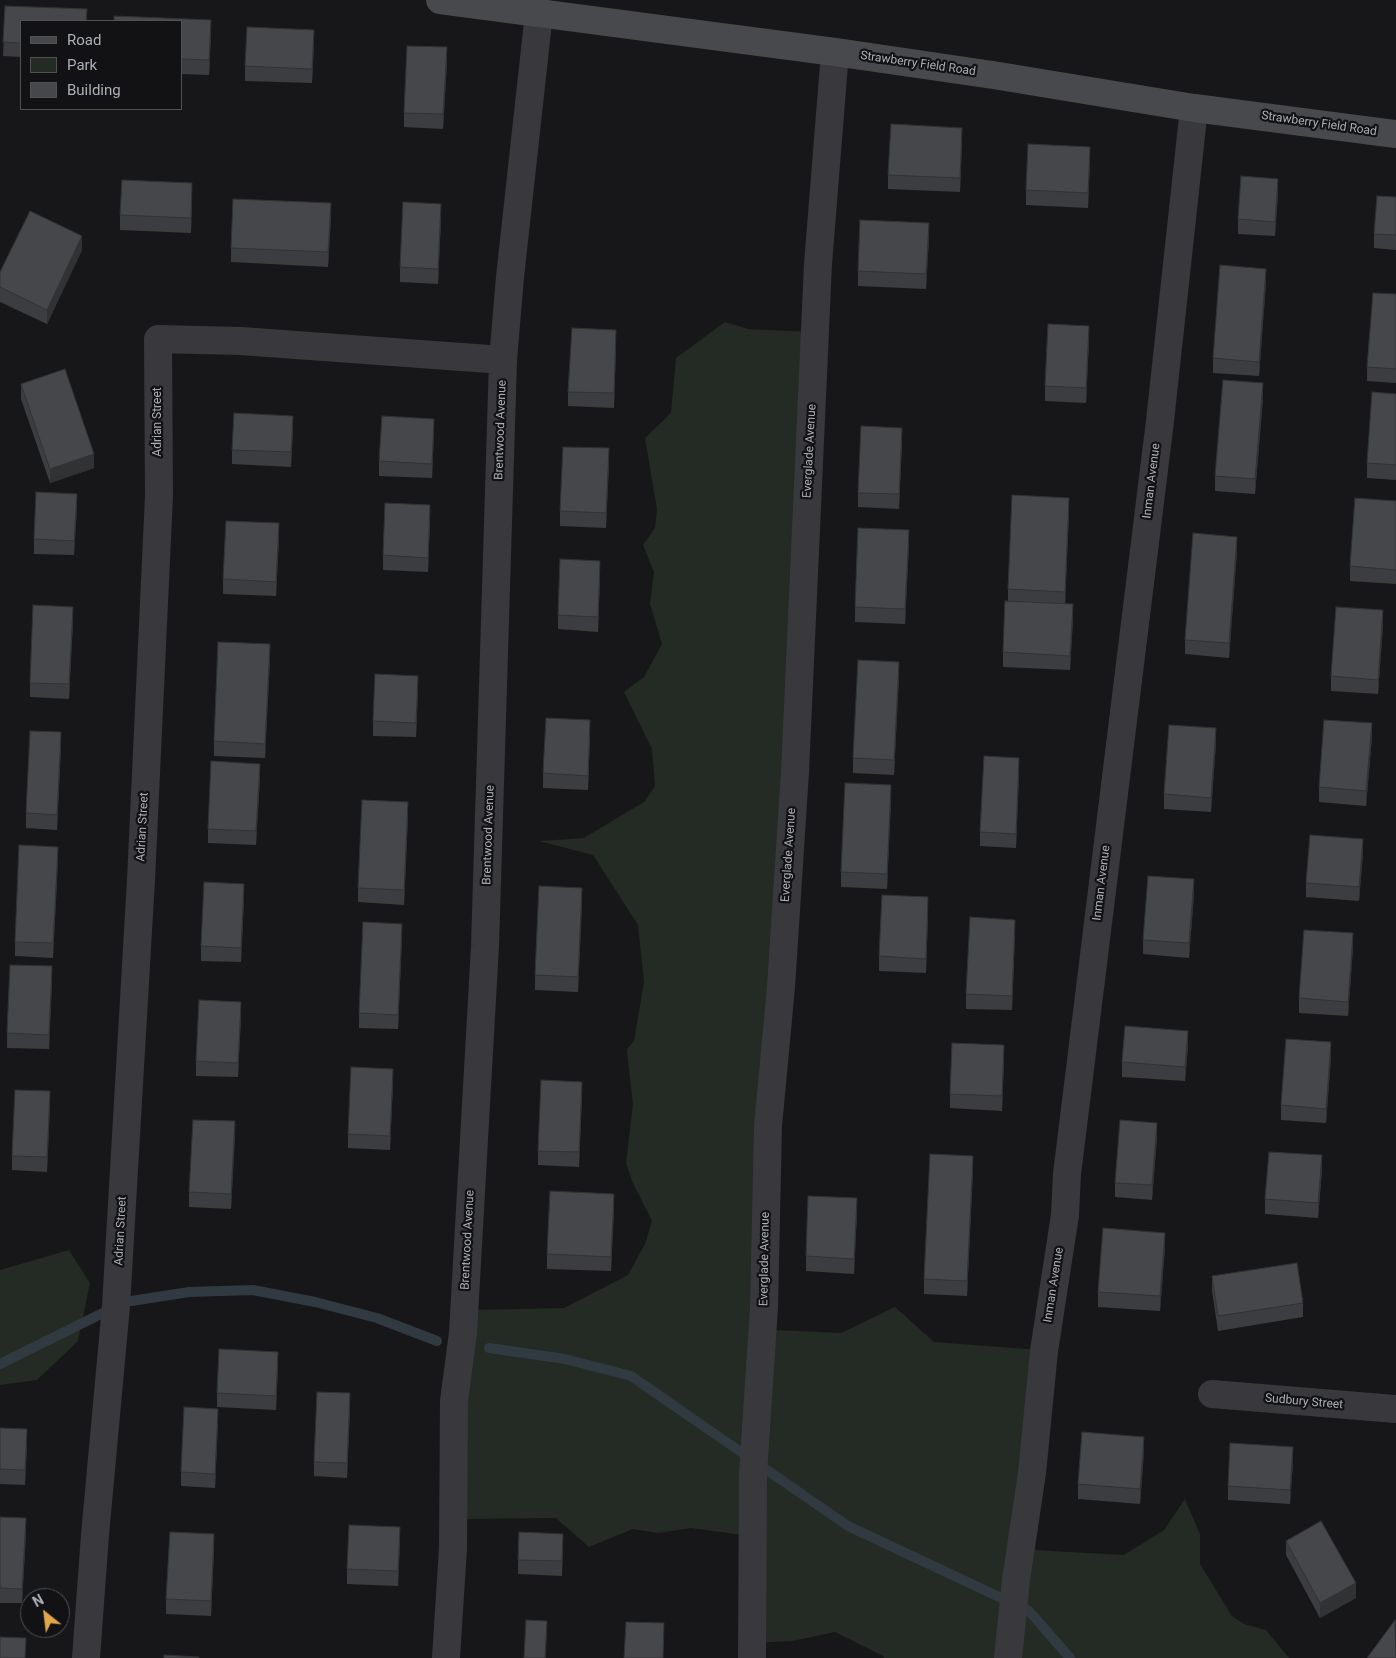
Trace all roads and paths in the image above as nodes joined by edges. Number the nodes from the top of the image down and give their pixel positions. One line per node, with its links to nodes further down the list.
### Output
1 (440, 0): 2 (street, Strawberry Field Road)
2 (539, 13): 3 (street, Strawberry Field Road); 6 (street, Brentwood Avenue)
3 (834, 52): 4 (street, Strawberry Field Road); 11 (street, Everglade Avenue)
4 (1194, 108): 5 (street, Strawberry Field Road); 12 (street, Inman Avenue)
5 (1396, 134)
6 (503, 360): 9 (street, Adrian Street); 10 (street, Brentwood Avenue)
7 (1212, 1394): 8 (street, Sudbury Street)
8 (1396, 1409)
9 (86, 1658)
10 (446, 1658)
11 (752, 1658)
12 (1008, 1658)

